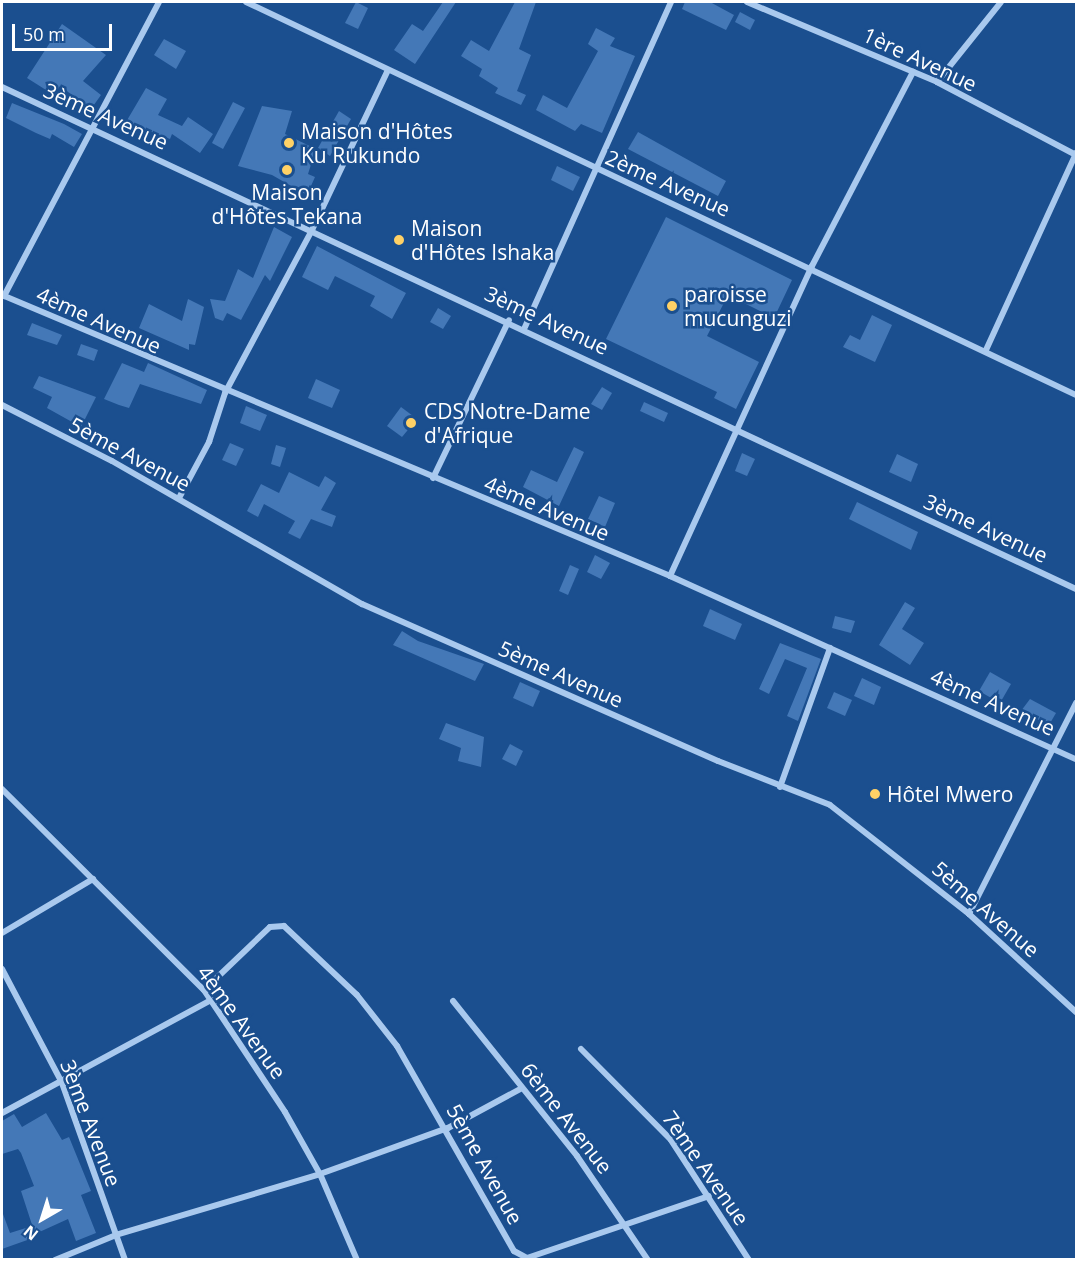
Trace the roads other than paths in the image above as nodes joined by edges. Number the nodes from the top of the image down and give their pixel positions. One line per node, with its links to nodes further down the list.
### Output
1 (159, 2): 10 (street)
2 (246, 2): 6 (street, 2ème Avenue)
3 (671, 2): 12 (street)
4 (747, 2): 7 (street, 1ère Avenue)
5 (1001, 2): 8 (street)
6 (388, 70): 12 (street, 2ème Avenue); 13 (street)
7 (913, 72): 8 (street, 1ère Avenue); 14 (street)
8 (937, 82): 11 (street, 1ère Avenue)
9 (2, 87): 10 (street, 3ème Avenue)
10 (94, 127): 13 (street, 3ème Avenue); 15 (street)
11 (1076, 154): 18 (street)
12 (598, 171): 14 (street, 2ème Avenue); 17 (street)
13 (312, 230): 16 (street, 3ème Avenue); 19 (street)
14 (812, 266): 18 (street, 2ème Avenue); 22 (street)
15 (3, 295): 19 (street, 4ème Avenue)
16 (509, 320): 17 (street, 3ème Avenue); 23 (street)
17 (525, 327): 22 (street, 3ème Avenue)
18 (986, 350): 20 (street, 2ème Avenue)
19 (225, 393): 23 (street, 4ème Avenue); 24 (street)
20 (1077, 395)
21 (2, 405): 24 (street, 5ème Avenue)
22 (735, 429): 25 (street); 26 (street, 3ème Avenue)
23 (433, 478): 25 (street, 4ème Avenue)
24 (179, 498): 31 (street, 5ème Avenue)
25 (670, 576): 27 (street, 4ème Avenue)
26 (1077, 589)
27 (830, 648): 29 (street, 4ème Avenue); 31 (street)
28 (1077, 703): 29 (street)
29 (1055, 748): 30 (street, 4ème Avenue); 34 (street)
30 (1077, 759)
31 (780, 787): 34 (street, 5ème Avenue)
32 (2, 789): 33 (street, 4ème Avenue)
33 (93, 879): 35 (street); 37 (street, 4ème Avenue)
34 (969, 914): 40 (street, 5ème Avenue)
35 (2, 933)
36 (2, 969): 42 (street, 3ème Avenue)
37 (204, 990): 38 (street, 4ème Avenue); 45 (street, 5ème Avenue)
38 (211, 1000): 42 (street); 46 (street, 4ème Avenue)
39 (453, 1001): 43 (street, 6ème Avenue)
40 (1077, 1012)
41 (581, 1049): 47 (street, 7ème Avenue)
42 (62, 1083): 44 (street); 49 (street, 3ème Avenue)
43 (522, 1088): 45 (street); 48 (street, 6ème Avenue)
44 (2, 1113)
45 (448, 1128): 46 (street); 50 (street, 5ème Avenue)
46 (320, 1174): 49 (street); 53 (street, 4ème Avenue)
47 (709, 1196): 48 (street); 55 (street, 7ème Avenue)
48 (628, 1224): 50 (street); 54 (street, 6ème Avenue)
49 (116, 1234): 51 (street); 52 (street, 3ème Avenue)
50 (527, 1258)
51 (55, 1260)
52 (125, 1260)
53 (357, 1260)
54 (648, 1260)
55 (749, 1260)

